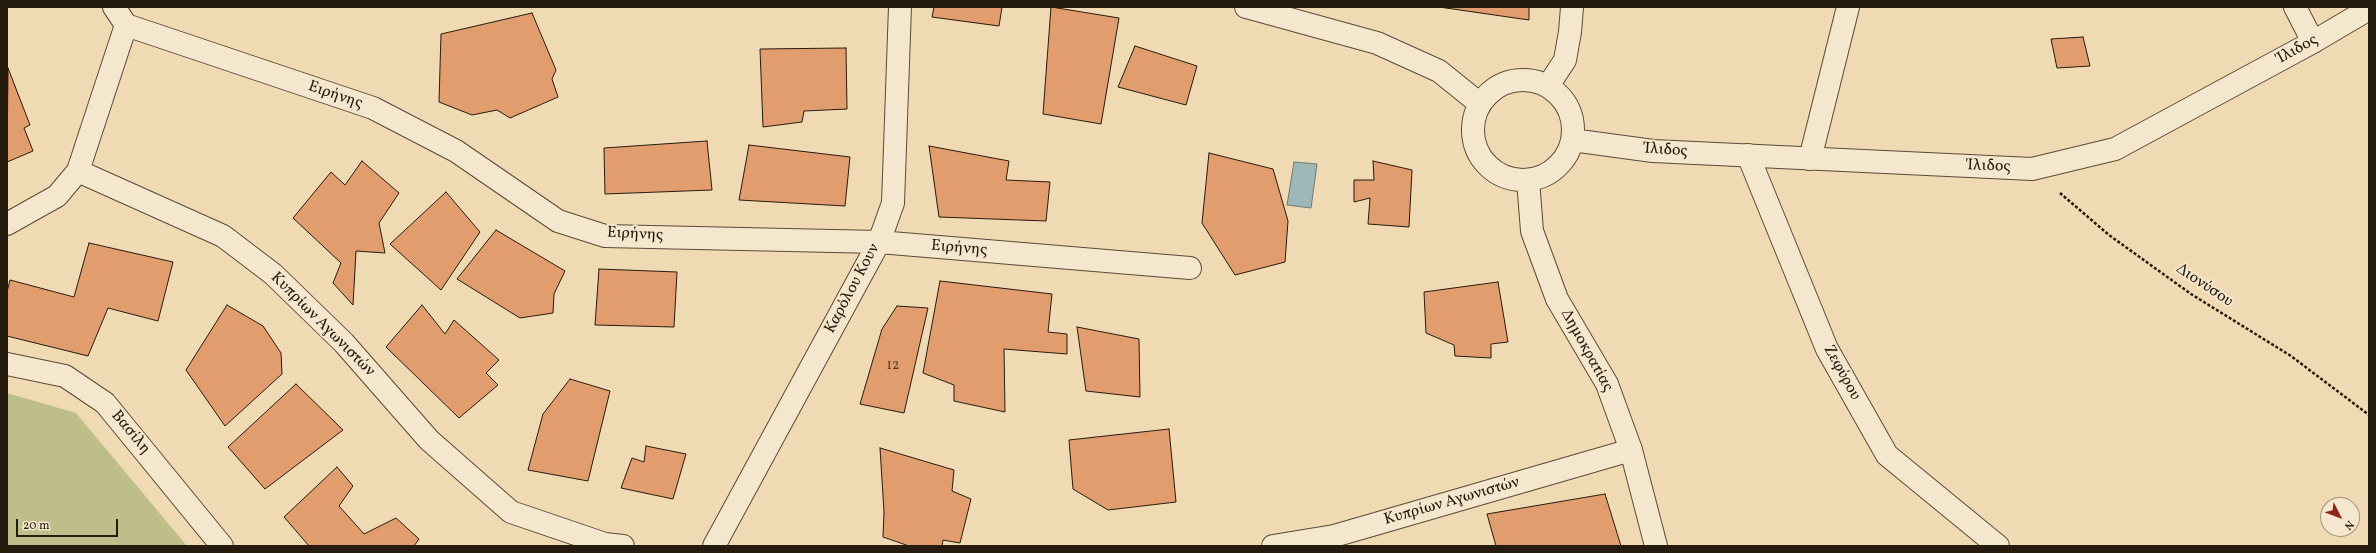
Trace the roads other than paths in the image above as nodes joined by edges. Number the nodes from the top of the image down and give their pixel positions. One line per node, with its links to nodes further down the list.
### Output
1 (114, 7): 8 (street)
2 (900, 7): 18 (street, Καρόλου Κουν)
3 (1246, 7): 11 (street)
4 (1572, 7): 10 (street)
5 (1848, 7): 14 (street)
6 (2295, 7): 9 (street)
7 (2369, 9): 9 (street, Ίλιδος)
8 (126, 25): 15 (street); 18 (street, Ειρήνης)
9 (2313, 42): 14 (street, Ίλιδος)
10 (1548, 86): 11 (street); 12 (street)
11 (1480, 104): 16 (street)
12 (1572, 140): 13 (street, Ίλιδος); 16 (street)
13 (1748, 155): 14 (street, Ίλιδος); 28 (street, Ζεφύρου)
14 (1810, 159)
15 (78, 170): 17 (street); 24 (street, Κυπρίων Αγωνιστών)
16 (1528, 180): 21 (street, Δημοκρατίας)
17 (7, 224)
18 (879, 242): 19 (street, Ειρήνης); 25 (street, Καρόλου Κουν)
19 (1190, 268)
20 (7, 364): 23 (street, Βασίλη)
21 (1630, 450): 22 (street, Κυπρίων Αγωνιστών); 27 (street, Δημοκρατίας)
22 (1335, 541): 26 (street, Κυπρίων Αγωνιστών)
23 (222, 546)
24 (623, 546)
25 (714, 546)
26 (1273, 546)
27 (1656, 546)
28 (1998, 546)

